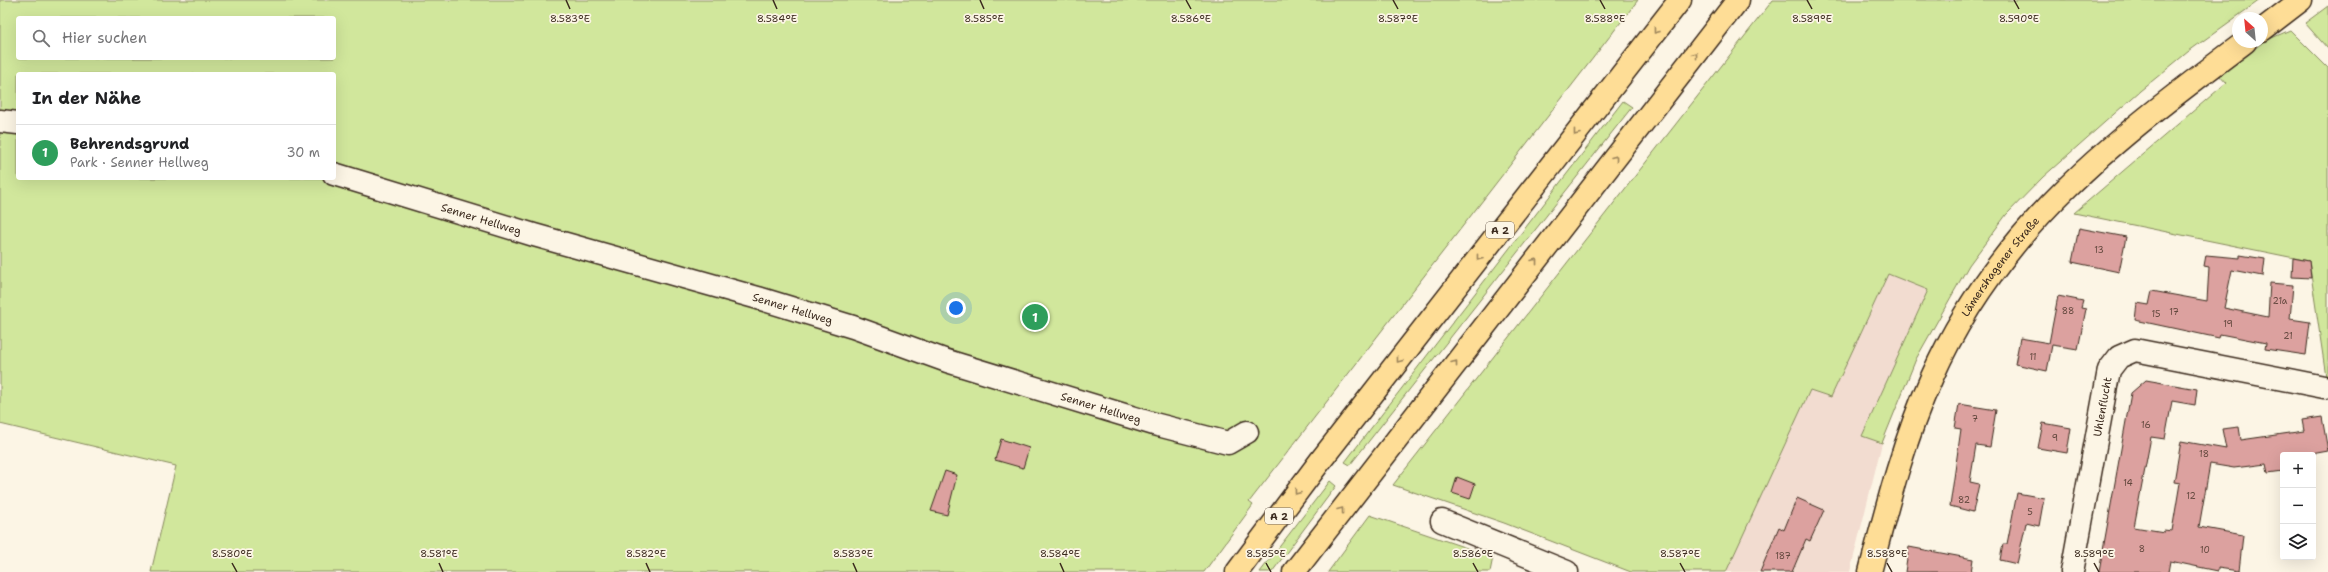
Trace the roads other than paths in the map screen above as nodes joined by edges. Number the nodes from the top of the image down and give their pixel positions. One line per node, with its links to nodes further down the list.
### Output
1 (1680, 0): 12 (main road, A 2, one-way to 12)
2 (1738, 0): 13 (main road, one-way to 2)
3 (2301, 0): 4 (main road)
4 (2268, 25)
5 (2237, 48): 15 (main road, Lämershagener Straße)
6 (0, 121): 7 (street)
7 (16, 123)
8 (336, 175): 10 (street, Senner Hellweg)
9 (2324, 387): 16 (street, Uhlenflucht)
10 (1247, 432)
11 (1442, 521): 14 (street)
12 (1237, 572)
13 (1294, 572)
14 (1567, 572)
15 (1870, 572)
16 (2072, 572)

